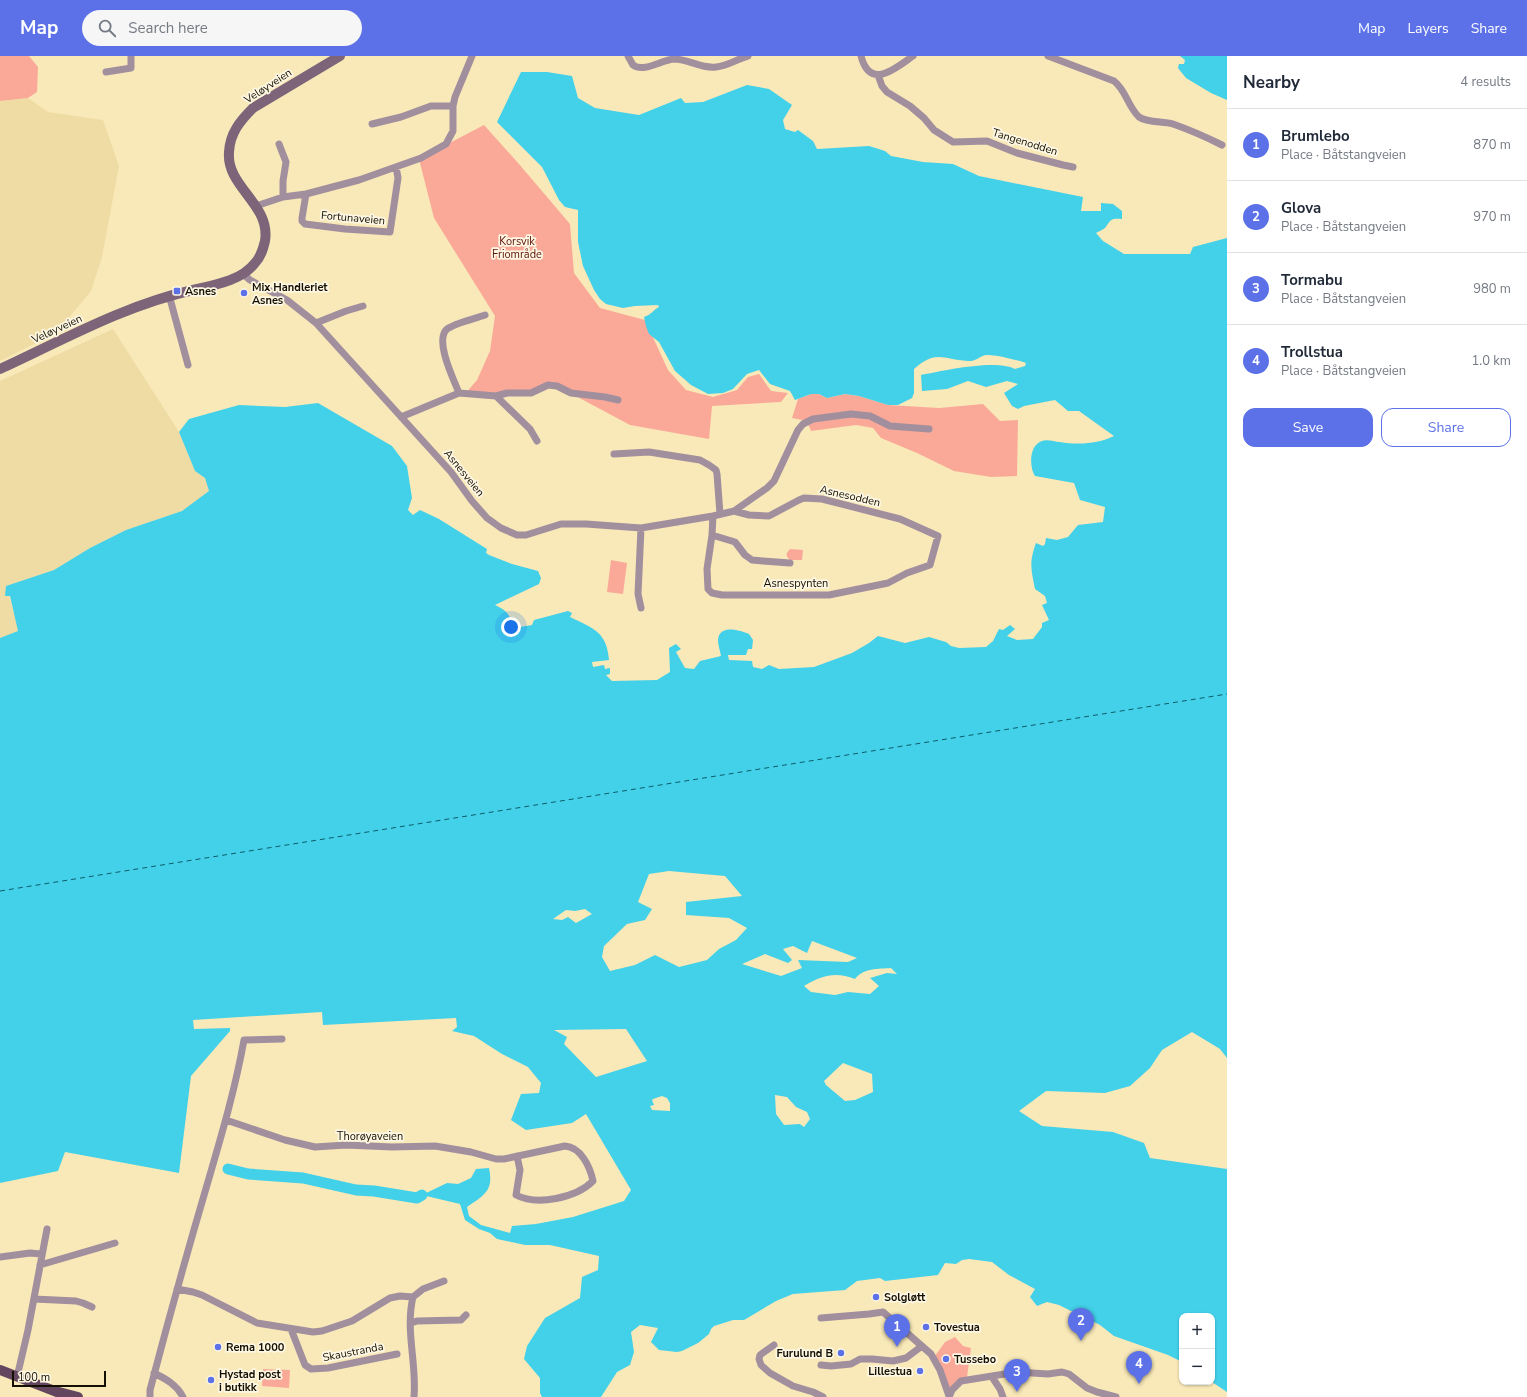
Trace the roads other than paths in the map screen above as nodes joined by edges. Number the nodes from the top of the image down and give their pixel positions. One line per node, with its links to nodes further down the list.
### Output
1 (131, 56): 9 (street)
2 (340, 56): 19 (main road, Veløyveien)
3 (472, 56): 11 (street)
4 (628, 56): 5 (street)
5 (748, 56)
6 (861, 56): 10 (street, Tangenodden)
7 (913, 56): 10 (street)
8 (1048, 56): 14 (street)
9 (106, 72)
10 (878, 75): 16 (street, Tangenodden)
11 (453, 106): 12 (street); 15 (street)
12 (372, 124)
13 (279, 144): 18 (street)
14 (1222, 145)
15 (396, 167): 17 (street); 17 (street, Fortunaveien)
16 (1073, 167)
17 (306, 194): 18 (street)
18 (283, 197): 19 (street)
19 (256, 206): 20 (main road, Veløyveien)
20 (243, 274): 21 (main road, Veløyveien); 24 (street, Asnesveien)
21 (170, 295): 25 (street); 26 (main road, Veløyveien)
22 (364, 306): 24 (street)
23 (485, 315): 27 (street)
24 (316, 323): 30 (street, Asnesveien)
25 (188, 365)
26 (0, 369)
27 (459, 393): 28 (street); 30 (street)
28 (496, 396): 29 (street); 32 (street)
29 (618, 400)
30 (401, 417): 36 (street, Asnesveien)
31 (929, 429): 34 (street, Asnesveien)
32 (537, 441)
33 (614, 454): 35 (street, Asnespynten)
34 (734, 511): 35 (street, Asnesveien); 38 (street, Asnesodden)
35 (716, 515): 36 (street, Asnesveien); 37 (street, Asnespynten)
36 (641, 528): 40 (street)
37 (712, 535): 38 (street, Asnespynten); 39 (street, Asnespynten)
38 (938, 536)
39 (790, 562)
40 (641, 608)
41 (282, 1039): 42 (street)
42 (226, 1120): 43 (street, Thorøyaveien); 50 (street)
43 (517, 1156): 43 (street, Thorøyaveien)
44 (47, 1228): 46 (street)
45 (115, 1243): 48 (street)
46 (41, 1254): 47 (street); 48 (street)
47 (0, 1257)
48 (40, 1265): 52 (street)
49 (444, 1281): 51 (street)
50 (177, 1289): 57 (street); 63 (street)
51 (413, 1297): 56 (street); 57 (street)
52 (34, 1299): 53 (street); 65 (street)
53 (92, 1308)
54 (466, 1315): 56 (street)
55 (821, 1318): 59 (street)
56 (411, 1323): 72 (street)
57 (292, 1329): 60 (street, Skaustranda)
58 (774, 1345): 73 (street)
59 (922, 1346): 61 (street); 68 (street)
60 (397, 1354)
61 (821, 1365)
62 (0, 1370): 65 (main road)
63 (154, 1373): 66 (street); 71 (street)
64 (992, 1376): 68 (street); 74 (street); 75 (street)
65 (18, 1377): 67 (main road)
66 (150, 1393): 70 (street)
67 (61, 1395): 69 (main road)
68 (949, 1396)
69 (78, 1397)
70 (145, 1397)
71 (183, 1397)
72 (414, 1397)
73 (823, 1397)
74 (1003, 1397)
75 (1116, 1397)

